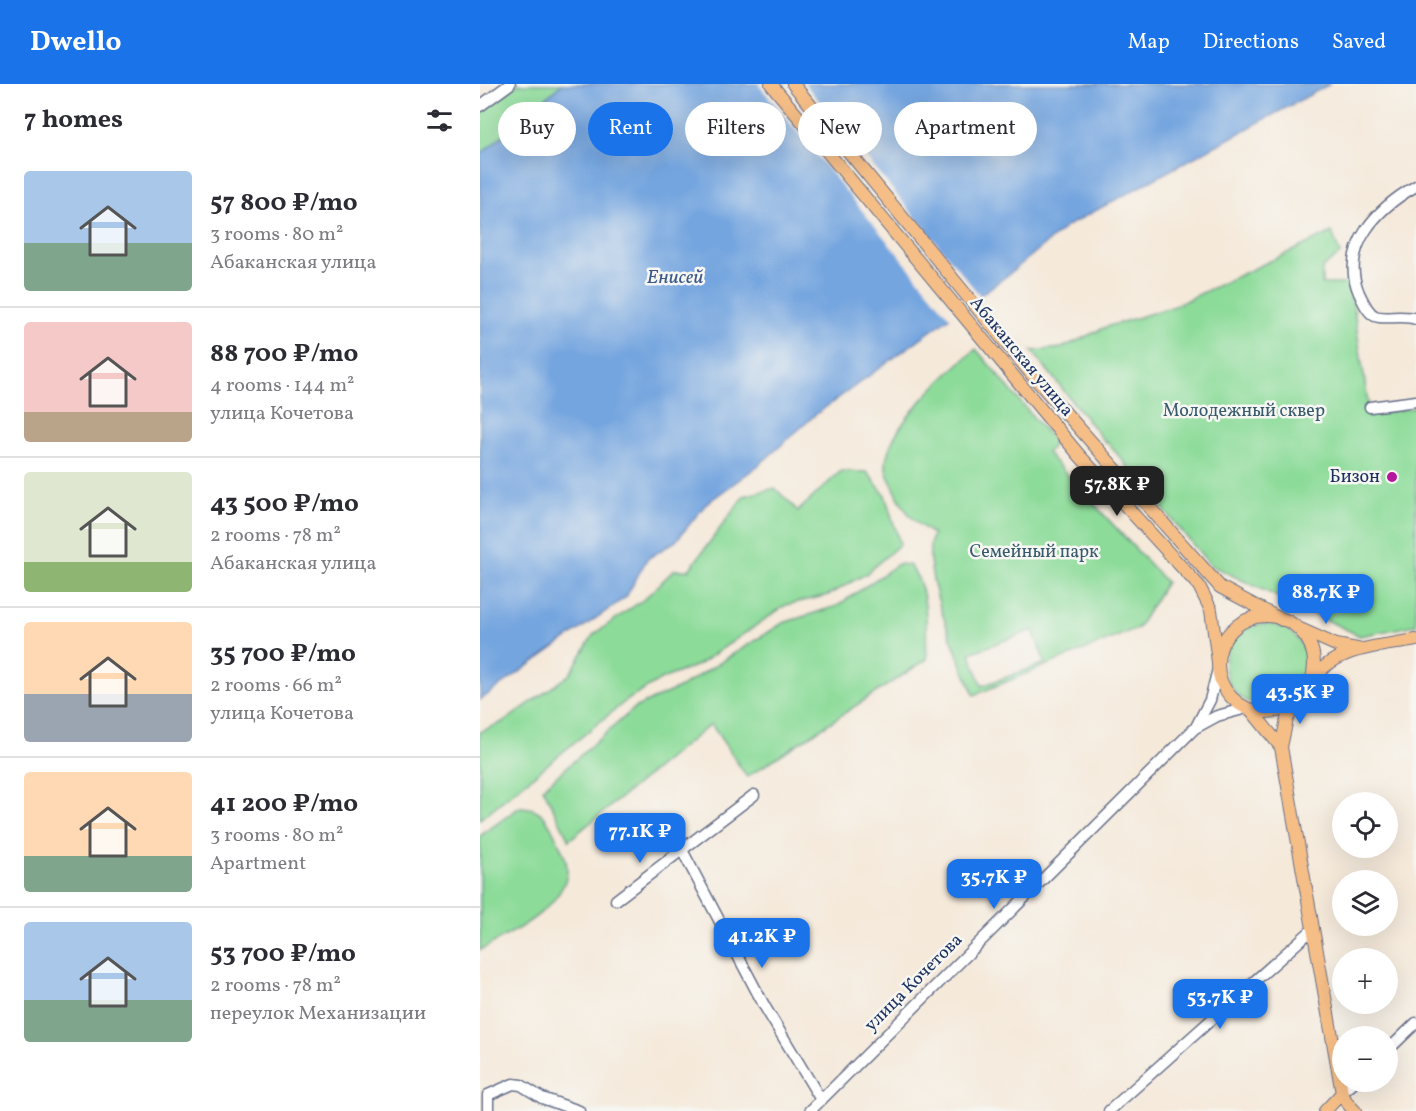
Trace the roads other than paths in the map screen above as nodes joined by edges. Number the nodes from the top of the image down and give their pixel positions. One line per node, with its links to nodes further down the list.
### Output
1 (510, 84): 4 (street)
2 (771, 84): 12 (main road, Абаканская улица)
3 (793, 84): 9 (main road, Абаканская улица)
4 (480, 106)
5 (1416, 186): 6 (street)
6 (1416, 319)
7 (1416, 400): 8 (street)
8 (1370, 407)
9 (1285, 621): 11 (main road); 12 (main road); 13 (main road)
10 (1416, 640): 11 (main road)
11 (1358, 650): 13 (main road)
12 (1218, 665): 14 (main road); 15 (street, улица Кочетова)
13 (1304, 693): 14 (main road); 16 (main road)
14 (1249, 709): 15 (street, улица Кочетова); 16 (main road)
15 (1196, 728): 25 (street, улица Кочетова)
16 (1281, 747): 20 (main road)
17 (754, 795): 18 (street)
18 (682, 850): 19 (street); 25 (street)
19 (616, 900)
20 (1313, 929): 23 (main road); 29 (street)
21 (1416, 1023): 22 (street)
22 (1398, 1040)
23 (1342, 1094): 30 (main road); 31 (main road)
24 (484, 1097): 26 (street); 27 (street)
25 (821, 1100): 28 (street, улица Кочетова)
26 (488, 1111)
27 (579, 1111)
28 (810, 1111)
29 (1109, 1111)
30 (1325, 1111)
31 (1354, 1111)

